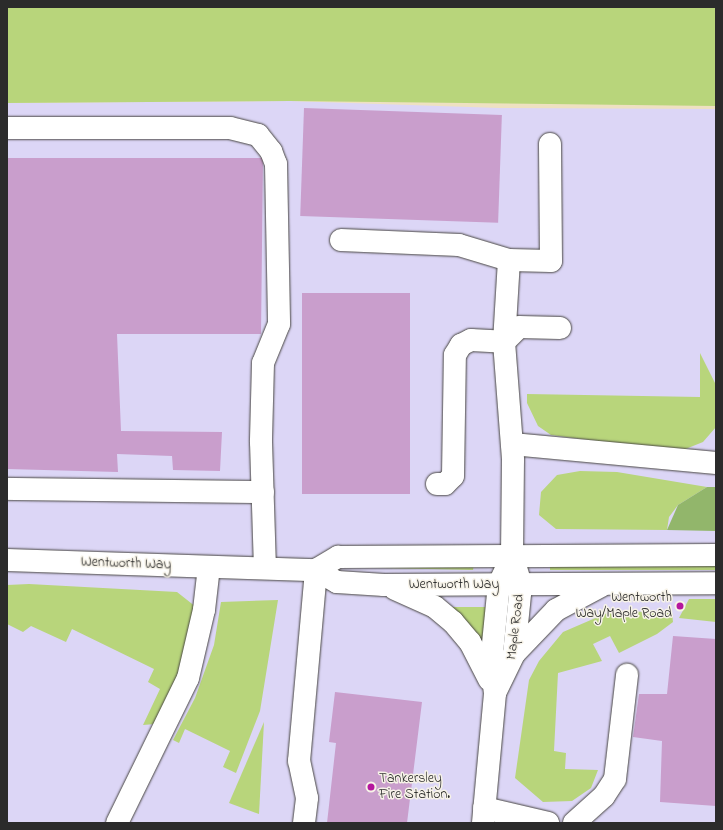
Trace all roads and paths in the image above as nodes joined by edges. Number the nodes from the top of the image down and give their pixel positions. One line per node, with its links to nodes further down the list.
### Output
1 (7, 128): 11 (street)
2 (550, 144): 4 (street)
3 (341, 240): 4 (street)
4 (509, 260): 6 (street)
5 (560, 328): 6 (street)
6 (504, 342): 7 (street); 9 (street)
7 (512, 444): 8 (street); 12 (street)
8 (716, 463)
9 (437, 484)
10 (7, 489): 11 (street)
11 (263, 492): 16 (street)
12 (512, 555): 13 (street, Wentworth Way); 17 (street, Wentworth Way); 20 (street, Maple Road); 22 (street, Maple Road)
13 (716, 555)
14 (7, 560): 15 (street, Wentworth Way)
15 (209, 567): 16 (street, Wentworth Way); 27 (street)
16 (265, 568): 17 (street, Wentworth Way)
17 (316, 570): 21 (street, Wentworth Way); 28 (street)
18 (607, 582): 19 (street, Wentworth Way); 22 (street, Wentworth Way); 23 (street)
19 (716, 583)
20 (499, 584): 21 (street, Wentworth Way); 22 (street, Wentworth Way); 25 (street, Maple Road)
21 (384, 585): 25 (street)
22 (521, 585): 23 (street, Maple Road)
23 (514, 654): 25 (street, Maple Road)
24 (627, 675): 30 (street)
25 (495, 693): 26 (street, Maple Road)
26 (483, 815): 29 (street)
27 (117, 823)
28 (304, 823)
29 (548, 823)
30 (574, 823)

